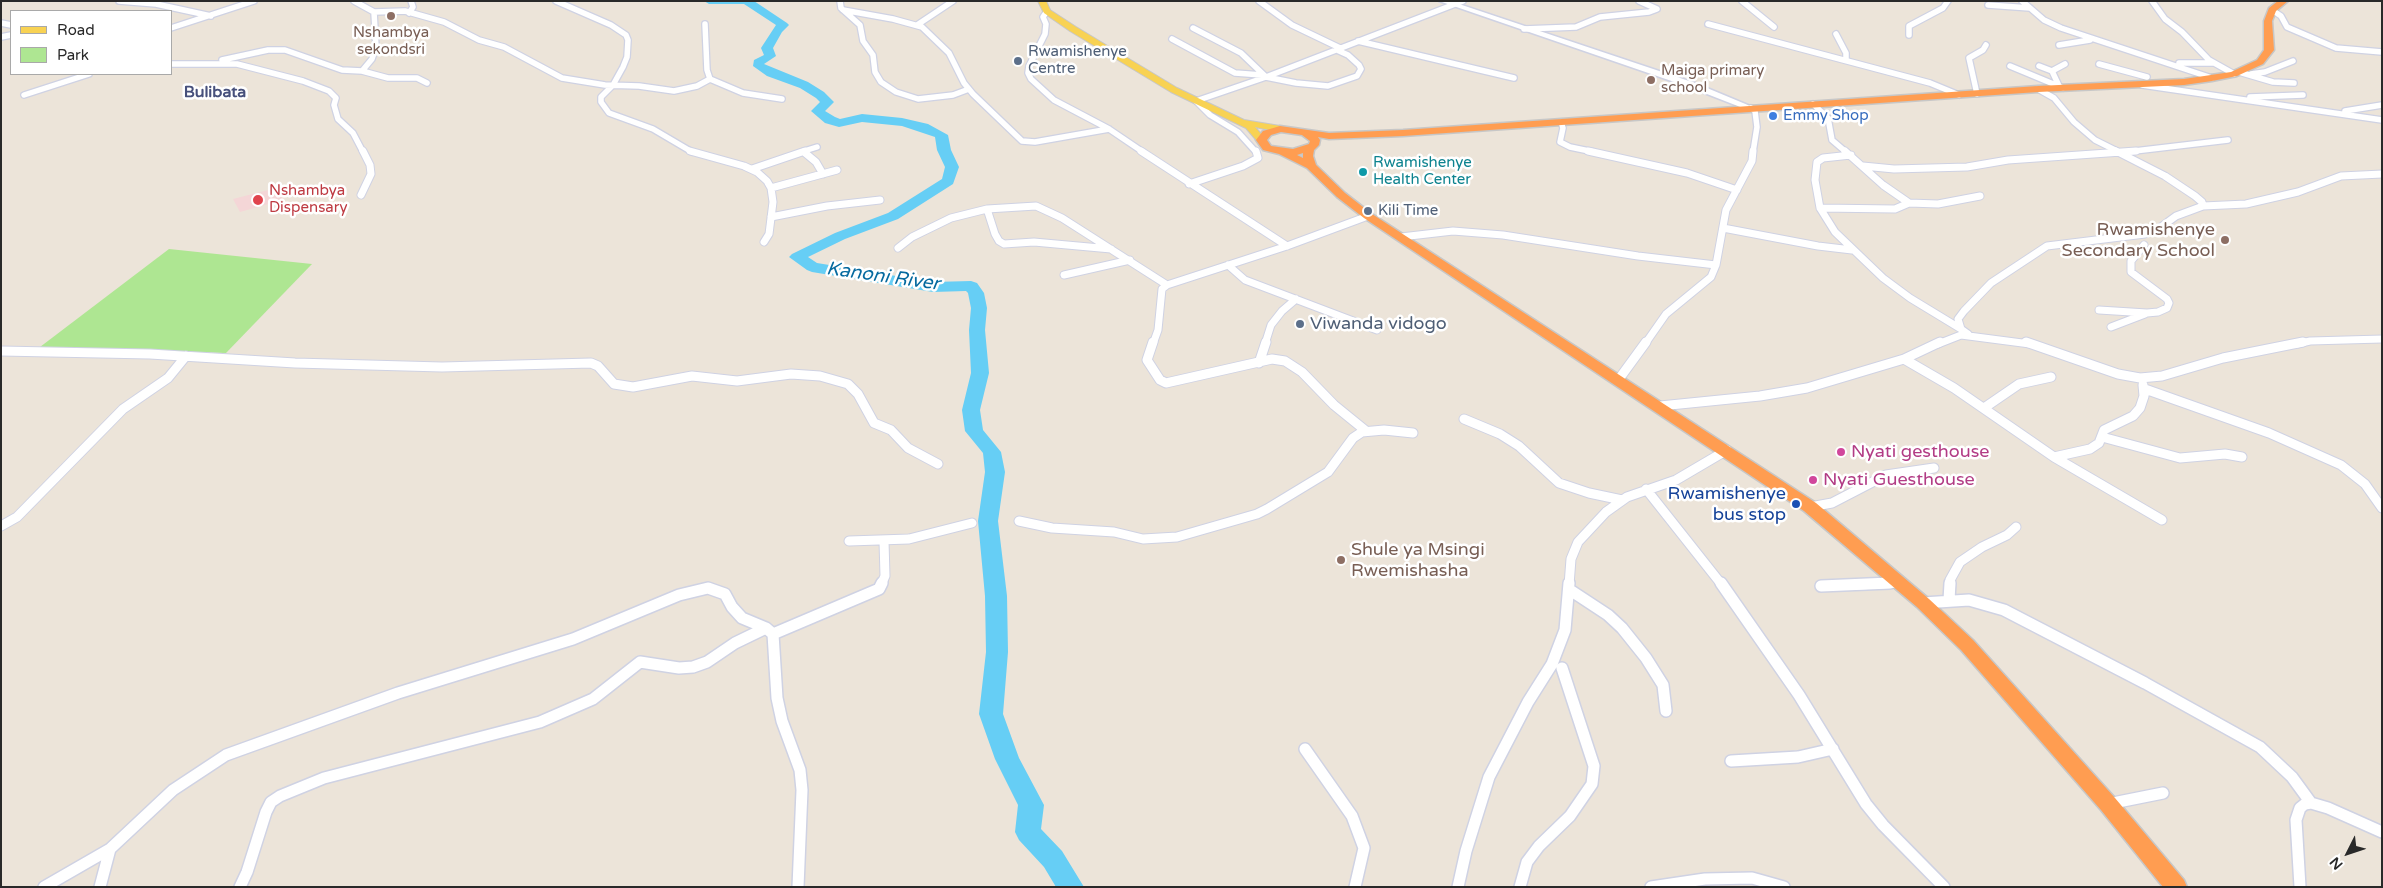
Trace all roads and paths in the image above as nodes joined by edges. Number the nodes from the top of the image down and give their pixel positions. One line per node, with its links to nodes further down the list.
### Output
1 (119, 1): 26 (street)
2 (254, 1): 26 (street)
3 (354, 1): 24 (street)
4 (410, 1): 25 (street)
5 (556, 1): 65 (street)
6 (840, 1): 21 (street)
7 (953, 1): 28 (street)
8 (1042, 1): 23 (main road)
9 (1259, 1): 41 (street)
10 (1442, 1): 19 (street)
11 (1463, 1): 19 (street)
12 (1639, 1): 33 (street)
13 (1742, 1): 30 (street)
14 (1948, 1): 35 (street)
15 (2022, 1): 20 (street)
16 (2152, 1): 46 (street)
17 (2284, 1): 22 (highway)
18 (1988, 5): 20 (street)
19 (1451, 6): 33 (street); 37 (street)
20 (2030, 8): 38 (street)
21 (843, 10): 28 (street); 69 (street)
22 (2272, 10): 42 (street); 56 (highway)
23 (1047, 11): 76 (main road); 84 (street)
24 (374, 12): 25 (street); 53 (street)
25 (409, 12): 65 (street)
26 (212, 16): 31 (street)
27 (705, 24): 61 (street)
28 (916, 24): 69 (street)
29 (1708, 24): 43 (street)
30 (1774, 27)
31 (172, 28)
32 (1193, 28): 58 (street)
33 (1524, 29): 79 (street)
34 (1836, 34): 43 (street)
35 (1909, 35)
36 (1172, 39): 58 (street)
37 (1358, 41): 41 (street); 59 (street)
38 (2098, 41): 40 (street); 45 (street)
39 (1986, 45): 71 (street)
40 (2059, 45)
41 (1339, 49): 58 (street); 58 (street)
42 (2382, 52)
43 (1846, 59): 72 (street)
44 (2293, 60): 56 (street)
45 (2165, 62): 46 (street); 60 (street)
46 (2213, 63): 56 (street)
47 (172, 64): 48 (street)
48 (207, 64): 53 (street); 105 (street)
49 (2066, 64): 54 (street)
50 (2099, 64): 62 (street)
51 (2010, 66): 67 (street)
52 (2039, 66): 54 (street)
53 (362, 71): 63 (street)
54 (2052, 72): 67 (street)
55 (2141, 72): 62 (street)
56 (2240, 74): 60 (highway); 64 (street)
57 (86, 75): 70 (street)
58 (1264, 76): 76 (street)
59 (1514, 78)
60 (2212, 78): 62 (highway)
61 (710, 79): 65 (street); 74 (street)
62 (2151, 80): 66 (highway)
63 (428, 83)
64 (2294, 83)
65 (613, 84): 98 (street)
66 (2132, 84): 67 (highway); 75 (street)
67 (2061, 87): 68 (highway)
68 (2038, 89): 71 (highway); 94 (street)
69 (969, 90): 84 (street)
70 (24, 94)
71 (1978, 94): 72 (highway)
72 (1959, 95): 77 (highway)
73 (2303, 95): 75 (street)
74 (782, 99)
75 (2245, 99): 80 (street)
76 (1196, 101): 81 (main road); 102 (street)
77 (1813, 104): 79 (highway); 95 (street)
78 (2382, 105): 80 (street)
79 (1751, 108): 83 (highway); 104 (street)
80 (2332, 112): 82 (street)
81 (1236, 119): 85 (main road); 88 (main road)
82 (2382, 120)
83 (1561, 122): 87 (highway); 104 (street)
84 (1109, 129): 102 (street)
85 (1280, 129): 86 (highway); 88 (highway)
86 (1305, 132): 87 (highway); 91 (highway)
87 (1346, 135): 91 (highway)
88 (1261, 140): 93 (highway)
89 (2228, 140): 94 (street)
90 (817, 147): 92 (street)
91 (1312, 147): 93 (highway); 96 (highway)
92 (804, 152): 98 (street); 100 (street)
93 (1283, 152): 96 (highway)
94 (2120, 153): 97 (street); 109 (street)
95 (1851, 155): 97 (street); 110 (street)
96 (1311, 166): 112 (highway)
97 (1863, 166): 108 (street)
98 (752, 169): 103 (street)
99 (837, 170): 100 (street)
100 (823, 174): 103 (street)
101 (2382, 174): 109 (street)
102 (1189, 184): 118 (street)
103 (772, 188): 113 (street)
104 (1737, 190): 114 (street)
105 (361, 195)
106 (1980, 196): 108 (street)
107 (880, 200): 113 (street)
108 (1909, 203): 110 (street)
109 (2203, 206): 132 (street)
110 (1820, 208): 121 (street)
111 (987, 209): 119 (street); 120 (street); 120 (street)
112 (1368, 216): 115 (highway); 118 (street)
113 (771, 217): 116 (street)
114 (1723, 228): 121 (street); 124 (street)
115 (1401, 237): 124 (street); 140 (highway)
116 (764, 242)
117 (2144, 245): 129 (street)
118 (1287, 246): 123 (street)
119 (898, 248)
120 (1113, 249): 122 (street)
121 (1852, 250): 132 (street)
122 (1130, 260): 125 (street); 126 (street)
123 (1228, 265): 126 (street); 127 (street)
124 (1716, 266): 140 (street)
125 (1064, 275)
126 (1167, 285): 137 (street)
127 (1296, 299): 131 (street); 137 (street)
128 (2099, 310): 129 (street)
129 (2147, 313): 130 (street)
130 (2111, 327)
131 (1376, 330)
132 (1965, 332): 136 (street); 139 (street)
133 (2382, 338): 139 (street)
134 (1, 351): 135 (street)
135 (186, 356): 151 (street); 160 (street)
136 (1904, 359): 142 (street); 143 (street)
137 (1259, 363): 145 (street)
138 (2051, 377): 143 (street)
139 (2140, 378): 141 (street)
140 (1619, 379): 142 (highway)
141 (2145, 389): 147 (street); 156 (street)
142 (1660, 406): 148 (highway)
143 (1984, 408): 149 (street)
144 (1464, 419): 154 (street)
145 (1366, 431): 146 (street); 158 (street)
146 (1412, 433)
147 (2102, 437): 149 (street); 150 (street)
148 (1727, 450): 153 (street); 155 (highway)
149 (2054, 457): 157 (street)
150 (2242, 457)
151 (938, 464)
152 (1934, 468): 155 (street)
153 (1646, 489): 154 (street); 173 (street)
154 (1622, 500): 166 (street)
155 (1810, 507): 164 (highway)
156 (2382, 508)
157 (2162, 520)
158 (1018, 521)
159 (972, 523): 163 (street)
160 (1, 526)
161 (2016, 527): 167 (street)
162 (849, 541): 163 (street)
163 (884, 541): 169 (street)
164 (1900, 583): 165 (street); 168 (highway)
165 (1821, 586)
166 (1570, 590): 171 (street); 185 (street)
167 (1949, 600): 168 (street); 176 (street)
168 (1923, 603): 177 (highway)
169 (770, 631): 179 (street); 182 (street); 183 (street)
170 (1562, 668): 186 (street)
171 (1666, 711)
172 (1305, 749): 184 (street)
173 (1834, 750): 174 (street); 189 (street)
174 (1731, 761)
175 (2163, 793): 177 (street)
176 (2311, 803): 178 (street); 191 (street)
177 (2108, 804): 190 (highway)
178 (2382, 832)
179 (110, 848): 180 (street); 181 (street)
180 (44, 887)
181 (100, 887)
182 (240, 887)
183 (798, 887)
184 (1355, 887)
185 (1458, 887)
186 (1520, 887)
187 (1651, 887): 188 (street)
188 (1784, 887)
189 (1944, 887)
190 (2176, 887)
191 (2300, 887)

